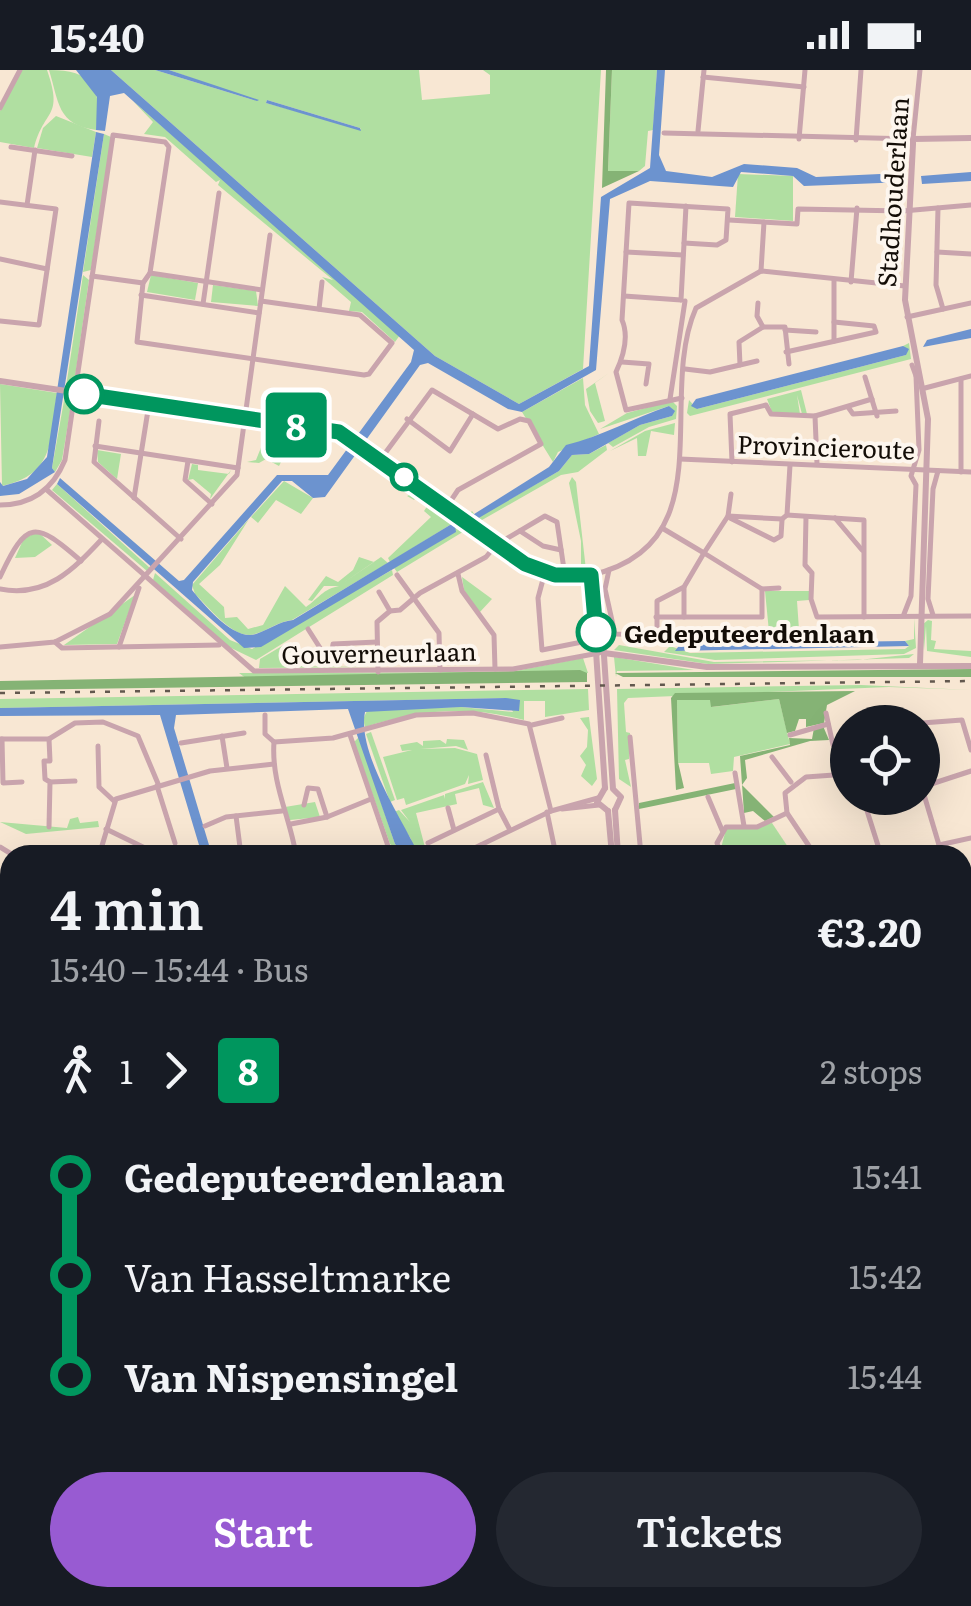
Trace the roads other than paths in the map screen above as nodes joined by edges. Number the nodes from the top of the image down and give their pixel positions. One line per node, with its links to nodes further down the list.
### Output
1 (20, 70): 7 (street)
2 (805, 70): 6 (street)
3 (861, 70): 13 (street)
4 (920, 70): 12 (street, Stadhouderlaan)
5 (704, 74): 6 (street); 8 (street)
6 (804, 86): 11 (street)
7 (0, 108)
8 (698, 131): 9 (street); 11 (street)
9 (664, 133)
10 (971, 138): 12 (street)
11 (799, 139): 13 (street)
12 (913, 139): 13 (street); 24 (street, Stadhouderlaan)
13 (856, 140)
14 (11, 147): 15 (street)
15 (35, 150): 16 (street); 19 (street)
16 (72, 156)
17 (219, 193): 39 (street)
18 (0, 202): 19 (street)
19 (27, 205): 34 (street)
20 (971, 205): 23 (street)
21 (686, 206): 25 (street); 28 (street); 29 (street)
22 (856, 208): 24 (street); 26 (street); 41 (street)
23 (938, 208): 24 (street); 30 (street)
24 (910, 210): 43 (street, Stadhouderlaan)
25 (729, 220): 26 (street); 28 (street)
26 (764, 222): 35 (street)
27 (270, 235): 44 (street)
28 (684, 242): 32 (street)
29 (626, 252): 32 (street); 46 (street)
30 (937, 252): 31 (street); 54 (street)
31 (971, 254)
32 (683, 255): 48 (street)
33 (0, 259): 34 (street)
34 (47, 269): 57 (street)
35 (761, 272): 38 (street); 52 (street)
36 (150, 273): 37 (street); 39 (street); 42 (street)
37 (92, 276): 42 (street); 78 (street)
38 (834, 281): 41 (street); 58 (street)
39 (207, 282): 44 (street); 51 (street)
40 (322, 282): 53 (street)
41 (852, 282): 43 (street)
42 (142, 283): 45 (street)
43 (905, 286): 56 (street, Stadhouderlaan)
44 (262, 290): 47 (street)
45 (141, 295): 51 (street); 64 (street)
46 (624, 296): 48 (street); 66 (street)
47 (261, 300): 53 (street); 55 (street)
48 (683, 300): 52 (street); 80 (street)
49 (758, 303): 59 (street)
50 (971, 303): 54 (street)
51 (203, 304): 55 (street)
52 (696, 308): 70 (street)
53 (319, 309): 64 (street)
54 (943, 309): 56 (street)
55 (259, 313): 64 (street)
56 (907, 318): 71 (street, Stadhouderlaan)
57 (0, 321)
58 (834, 322): 62 (street); 62 (street)
59 (763, 327): 60 (street); 68 (street)
60 (785, 330): 61 (street); 63 (street)
61 (816, 332)
62 (834, 341): 63 (street)
63 (786, 352): 67 (street)
64 (252, 358): 88 (street)
65 (757, 361): 68 (street)
66 (622, 362): 76 (street); 80 (street)
67 (789, 364)
68 (740, 365): 70 (street)
69 (912, 365): 71 (street, Stadhouderlaan)
70 (685, 369): 79 (street)
71 (919, 375): 77 (street, Stadhouderlaan); 101 (street, Stadhouderlaan)
72 (971, 376): 74 (street)
73 (866, 377): 81 (street)
74 (961, 378): 77 (street); 91 (street)
75 (0, 381): 78 (street)
76 (646, 384)
77 (925, 388): 102 (street, Stadhouderlaan)
78 (72, 392): 82 (street); 106 (street)
79 (682, 398): 80 (street); 94 (street)
80 (670, 399)
81 (872, 400): 83 (street); 87 (street)
82 (149, 404): 88 (street); 93 (street)
83 (848, 406): 86 (street); 87 (street)
84 (896, 411): 87 (street)
85 (473, 414): 89 (street); 89 (street); 111 (street)
86 (815, 416): 97 (street); 98 (street)
87 (877, 416)
88 (244, 418): 95 (street); 100 (street)
89 (407, 420): 95 (street)
90 (99, 421): 92 (street)
91 (967, 424): 104 (street)
92 (96, 446): 93 (street); 108 (street)
93 (141, 454): 96 (street); 108 (street)
94 (680, 459): 97 (street, Provincieroute); 116 (street)
95 (380, 460): 111 (street)
96 (188, 461): 100 (street); 109 (street)
97 (732, 462): 99 (street, Provincieroute)
98 (817, 464): 99 (street, Provincieroute); 101 (street, Provincieroute)
99 (790, 465): 113 (street)
100 (238, 468): 109 (street)
101 (911, 470): 102 (street, Provincieroute); 141 (street, Stadhouderlaan)
102 (925, 470): 103 (street, Provincieroute); 144 (street, Stadhouderlaan)
103 (938, 471): 104 (street, Provincieroute); 142 (street)
104 (960, 472): 105 (street, Provincieroute)
105 (971, 472)
106 (47, 490): 110 (street); 118 (street, Gouverneurlaan)
107 (731, 494): 112 (street)
108 (134, 498): 119 (street)
109 (212, 504): 119 (street)
110 (0, 505)
111 (446, 508): 120 (street)
112 (728, 516): 113 (street); 113 (street); 123 (street)
113 (785, 517): 114 (street)
114 (806, 517): 115 (street); 143 (street)
115 (835, 518): 122 (street); 122 (street)
116 (662, 528): 123 (street); 125 (street)
117 (520, 531): 120 (street); 121 (street); 121 (street)
118 (102, 538): 124 (street); 128 (street, Gouverneurlaan)
119 (181, 539): 128 (street)
120 (496, 546): 126 (street); 127 (street)
121 (560, 550): 131 (street)
122 (862, 550): 143 (street)
123 (704, 553): 134 (street); 135 (street)
124 (82, 561): 132 (street); 137 (street)
125 (609, 570): 130 (street); 146 (street)
126 (545, 572): 131 (street); 151 (street)
127 (458, 574): 139 (street); 161 (street)
128 (148, 575): 133 (street); 152 (street, Gouverneurlaan)
129 (397, 575): 139 (street)
130 (591, 575): 131 (street); 155 (street)
131 (565, 576)
132 (0, 577)
133 (139, 586): 149 (street); 154 (street)
134 (684, 587): 146 (street); 147 (street)
135 (762, 588): 136 (street); 147 (street)
136 (778, 588)
137 (0, 589)
138 (379, 592): 140 (street)
139 (415, 600): 140 (street); 160 (street)
140 (390, 611): 150 (street)
141 (904, 615): 143 (street); 144 (street)
142 (933, 615): 144 (street); 145 (street)
143 (864, 616)
144 (920, 616): 158 (street, Stadhouderlaan)
145 (971, 616)
146 (656, 617): 147 (street)
147 (684, 618)
148 (308, 629): 156 (street)
149 (56, 642): 153 (street); 154 (street)
150 (378, 642): 156 (street); 162 (street)
151 (582, 642)
152 (219, 645): 154 (street); 162 (street, Gouverneurlaan)
153 (0, 647)
154 (118, 647)
155 (601, 653): 158 (street); 161 (street, Gouverneurlaan); 194 (street)
156 (330, 654): 157 (street)
157 (330, 664)
158 (920, 664): 159 (street)
159 (971, 666)
160 (440, 670): 161 (street, Gouverneurlaan); 162 (street, Gouverneurlaan)
161 (495, 670)
162 (378, 672)
163 (826, 713): 167 (street)
164 (265, 715): 177 (street)
165 (562, 718): 168 (street)
166 (940, 722): 180 (street)
167 (828, 724): 171 (street); 172 (street)
168 (532, 725): 170 (street); 205 (street)
169 (244, 734): 173 (street)
170 (352, 734): 177 (street); 198 (street)
171 (790, 734)
172 (830, 735)
173 (222, 736): 178 (street); 184 (street)
174 (630, 736): 195 (street)
175 (1, 739): 176 (street); 189 (street)
176 (49, 739): 190 (street); 193 (street)
177 (274, 742): 183 (street)
178 (181, 743)
179 (98, 746): 199 (street)
180 (971, 750)
181 (486, 755): 203 (street)
182 (772, 757): 192 (street)
183 (274, 764): 184 (street); 204 (street)
184 (227, 768): 193 (street)
185 (971, 771): 191 (street)
186 (735, 774): 214 (street)
187 (830, 774): 192 (street)
188 (75, 781): 190 (street)
189 (22, 782)
190 (50, 782): 215 (street)
191 (940, 782)
192 (792, 784): 207 (street)
193 (158, 786): 199 (street); 221 (street)
194 (609, 788): 197 (street); 200 (street)
195 (634, 796): 197 (street); 231 (street)
196 (708, 797): 219 (street)
197 (621, 798): 206 (street)
198 (371, 799): 211 (street); 227 (street)
199 (114, 801): 216 (street)
200 (598, 802): 205 (street); 206 (street)
201 (304, 805): 211 (street)
202 (448, 808): 217 (street)
203 (499, 809): 217 (street); 218 (street)
204 (282, 811): 210 (street); 212 (street)
205 (552, 811): 218 (street); 229 (street)
206 (611, 811): 230 (street)
207 (787, 813): 214 (street); 233 (street)
208 (868, 815): 234 (street)
209 (931, 815): 235 (street)
210 (236, 816): 213 (street); 225 (street)
211 (327, 817): 212 (street)
212 (291, 824): 226 (street)
213 (205, 826)
214 (744, 826): 219 (street)
215 (49, 827)
216 (106, 829): 223 (street); 224 (street)
217 (454, 830): 222 (street)
218 (510, 830): 228 (street)
219 (722, 830): 232 (street)
220 (971, 838): 235 (street)
221 (164, 843)
222 (428, 843)
223 (105, 845)
224 (139, 845)
225 (240, 845)
226 (294, 845)
227 (388, 845)
228 (481, 845)
229 (555, 845)
230 (614, 845)
231 (640, 845)
232 (718, 845)
233 (808, 845)
234 (878, 845)
235 (940, 845)

